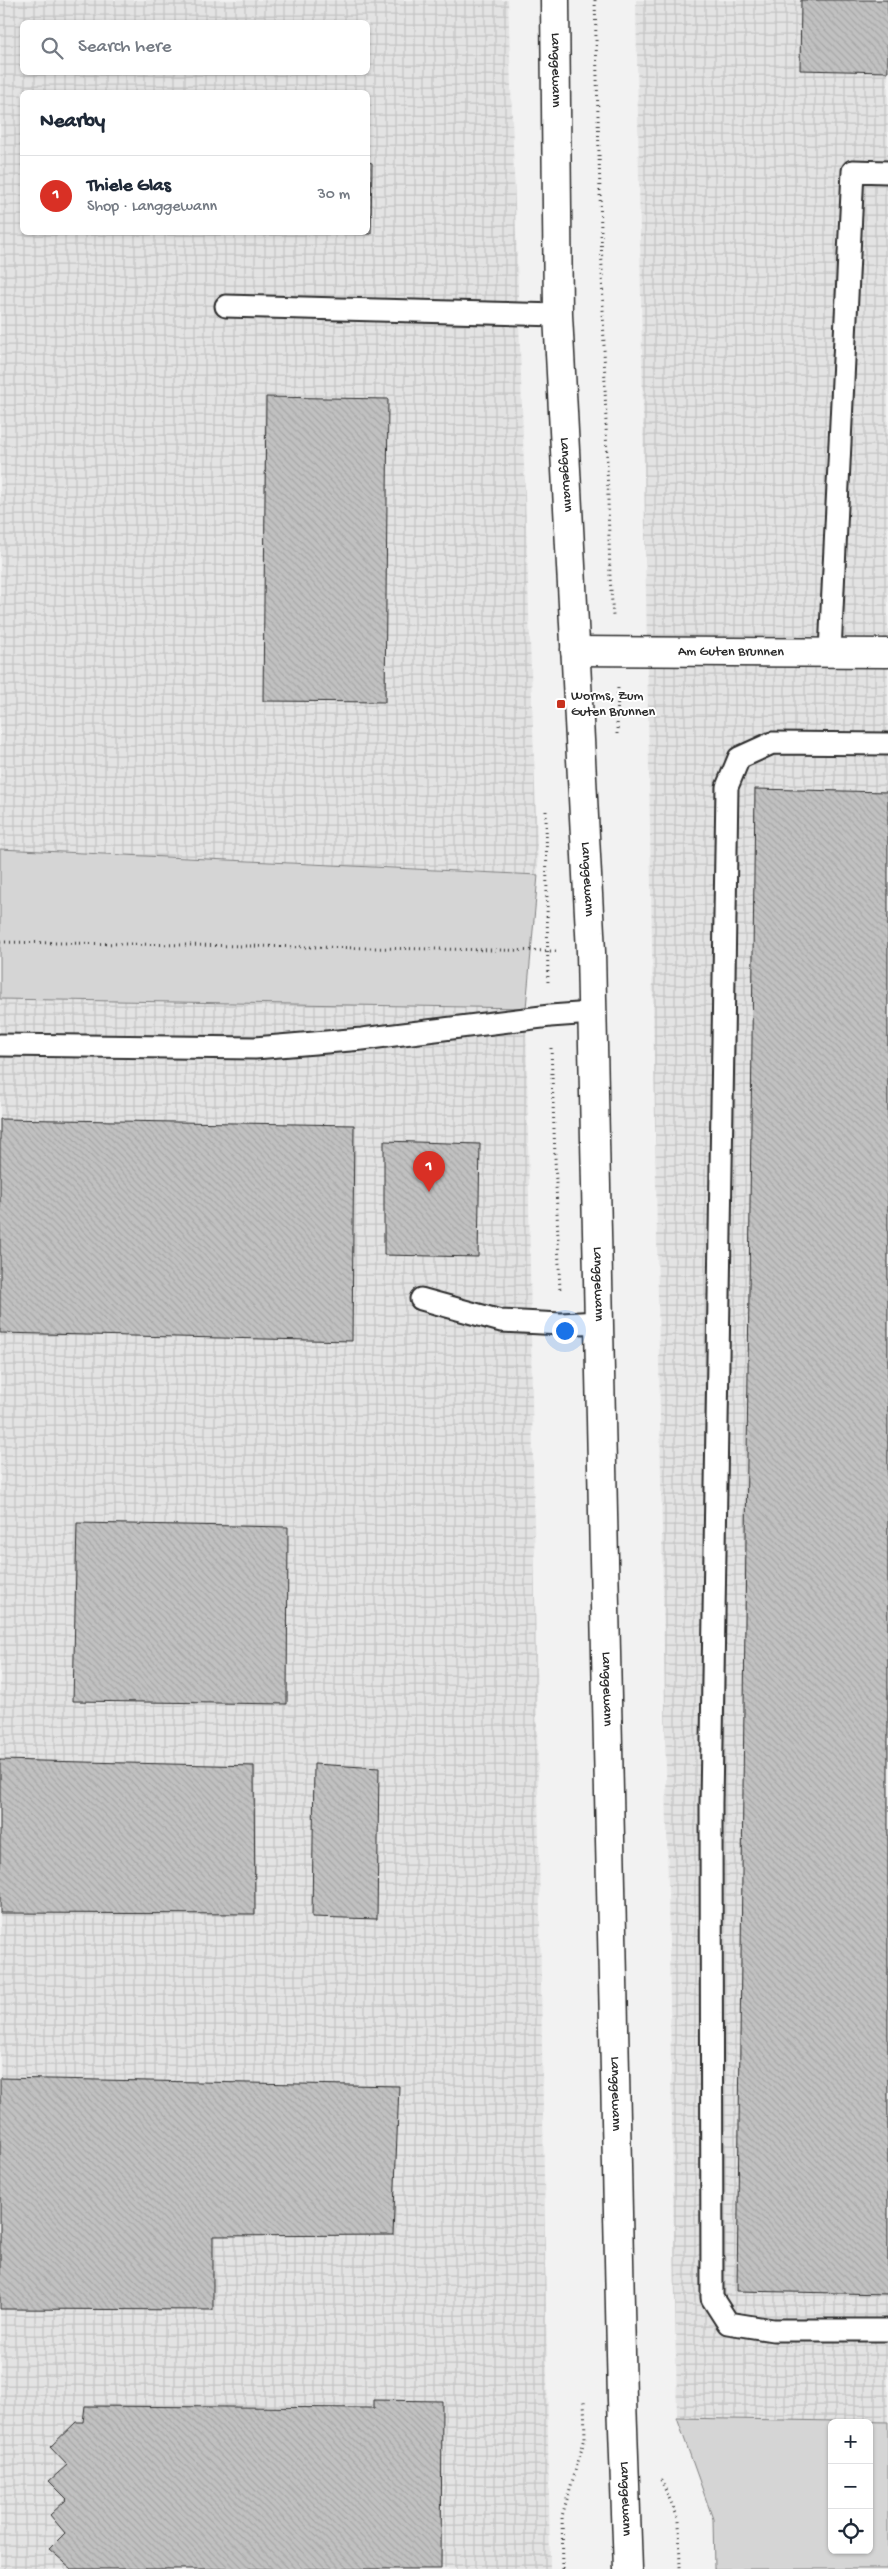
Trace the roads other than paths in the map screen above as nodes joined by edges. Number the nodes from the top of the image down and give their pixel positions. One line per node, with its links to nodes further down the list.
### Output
1 (555, 0): 4 (street, Langgewann)
2 (888, 172): 6 (lane)
3 (226, 306): 4 (lane)
4 (558, 315): 5 (street, Langgewann)
5 (576, 652): 6 (street, Am Guten Brunnen); 9 (street, Langgewann)
6 (830, 652): 7 (street, Am Guten Brunnen)
7 (888, 653)
8 (888, 744): 13 (lane)
9 (592, 1013): 10 (lane); 12 (street, Langgewann)
10 (0, 1045)
11 (421, 1299): 12 (lane)
12 (598, 1322): 14 (street, Langgewann)
13 (888, 2330)
14 (628, 2569)

